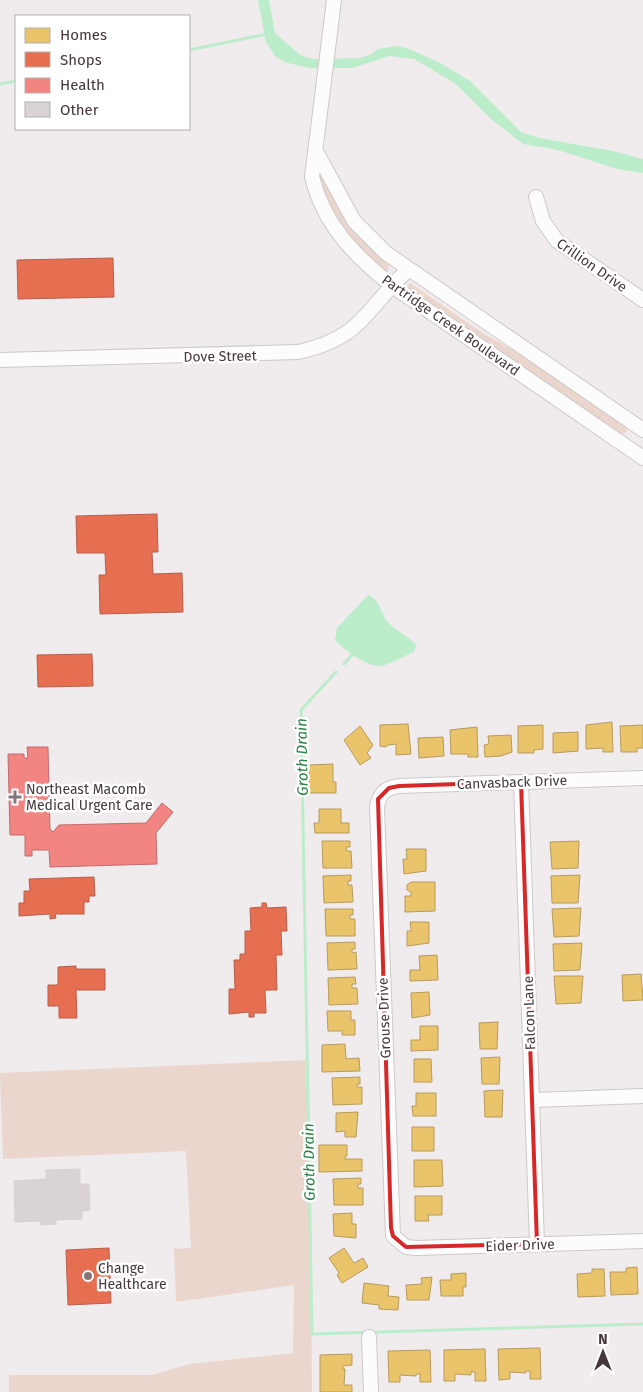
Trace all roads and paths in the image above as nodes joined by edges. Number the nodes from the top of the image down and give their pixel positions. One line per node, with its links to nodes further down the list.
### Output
1 (334, 0): 2 (street, Partridge Creek Boulevard)
2 (316, 153): 4 (street, Partridge Creek Boulevard); 5 (street, Partridge Creek Boulevard)
3 (536, 197): 6 (street, Crillion Drive)
4 (408, 270): 5 (street, Dove Street); 8 (street, Partridge Creek Boulevard)
5 (391, 285): 7 (street, Dove Street); 9 (street, Partridge Creek Boulevard)
6 (643, 300)
7 (0, 360)
8 (643, 430)
9 (643, 458)
10 (643, 778): 11 (street, Canvasback Drive)
11 (521, 782): 12 (street, Canvasback Drive); 14 (street, Falcon Lane)
12 (382, 792): 16 (street, Grouse Drive)
13 (643, 1096): 14 (street)
14 (533, 1100): 17 (street, Falcon Lane)
15 (643, 1241): 17 (street, Eider Drive)
16 (398, 1243): 17 (street, Eider Drive)
17 (537, 1244)
18 (369, 1337): 19 (street)
19 (371, 1392)

